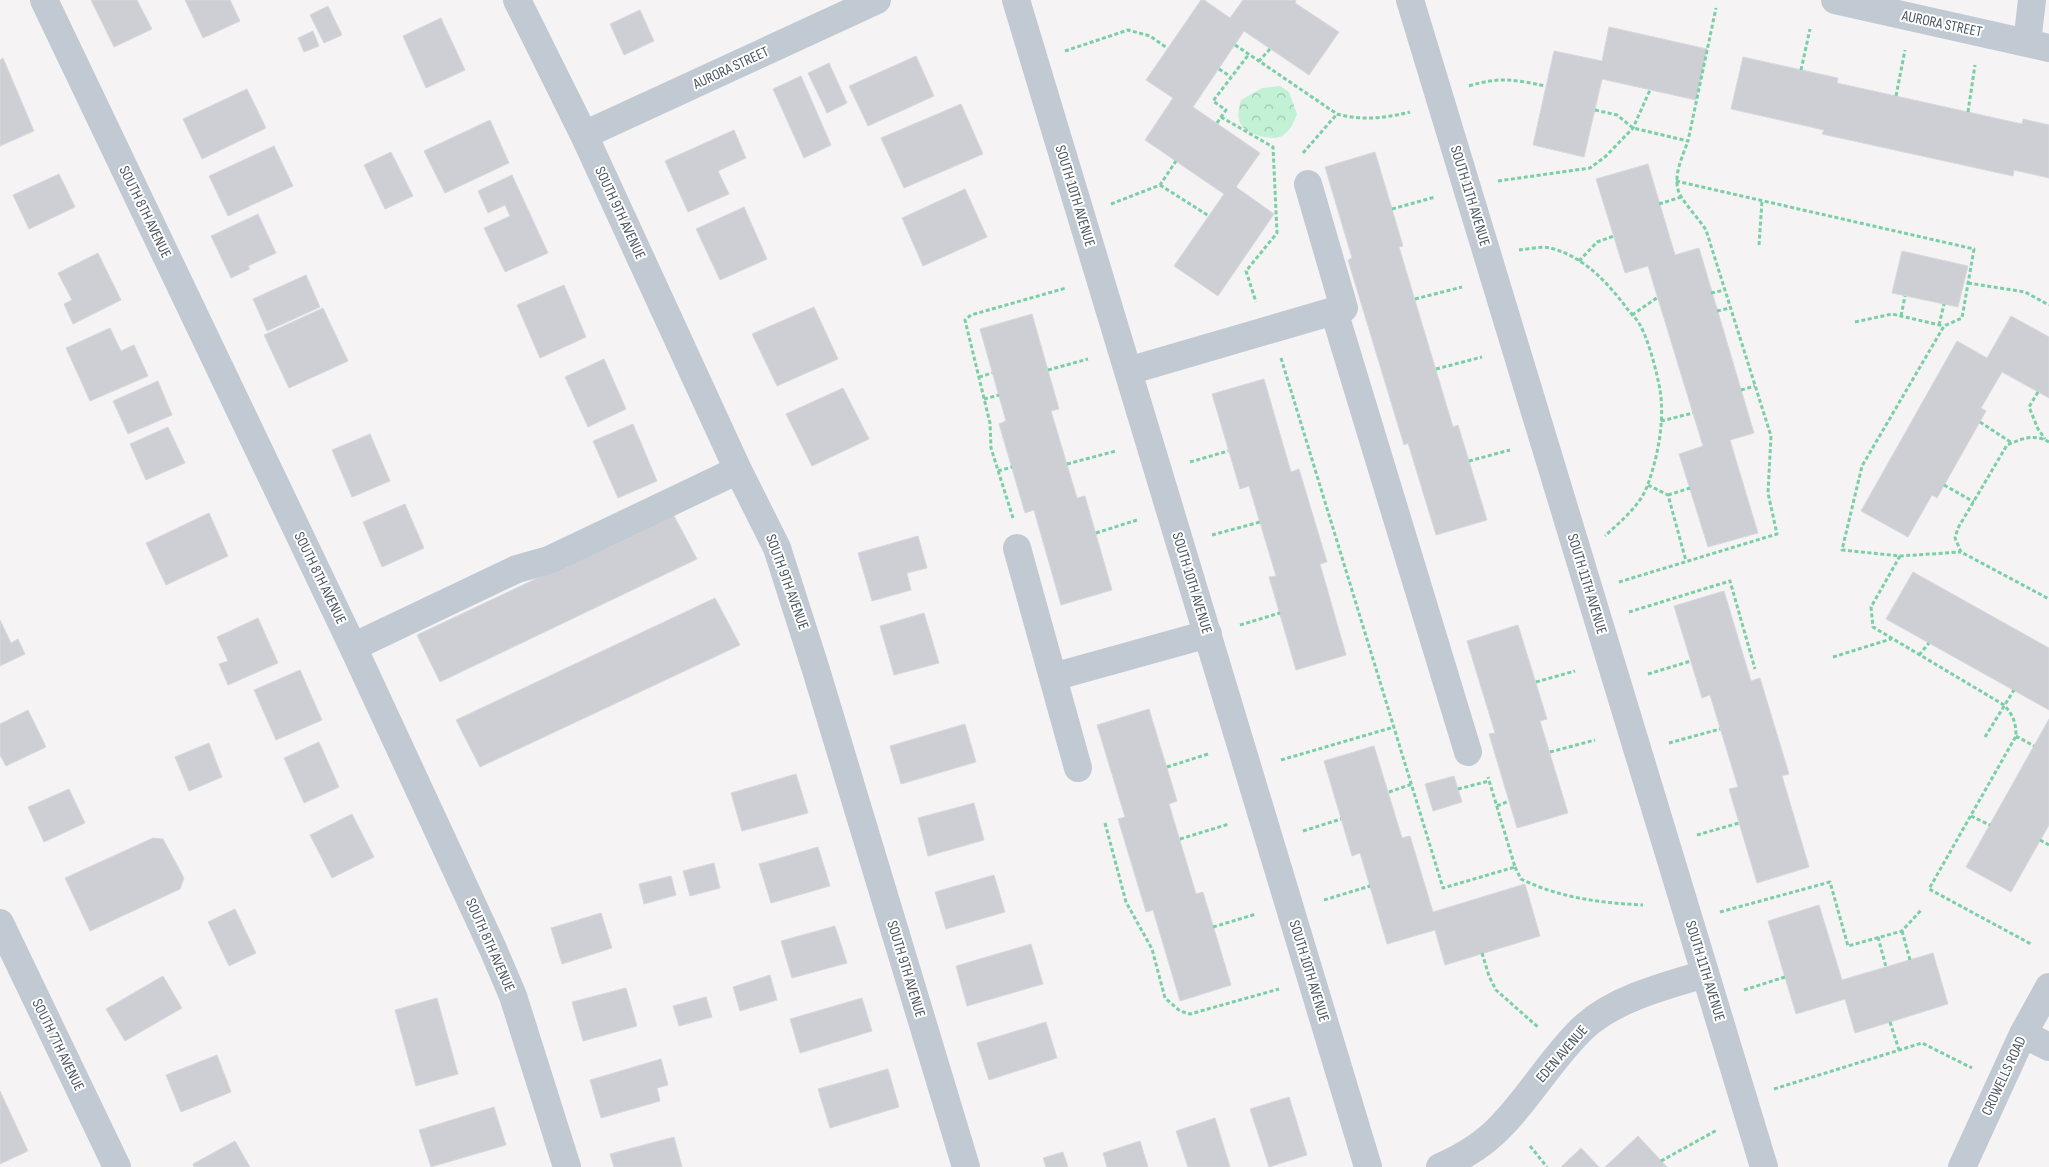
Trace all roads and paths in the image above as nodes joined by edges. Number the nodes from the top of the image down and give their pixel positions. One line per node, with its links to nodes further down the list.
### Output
1 (44, 0): 124 (street, SOUTH 8TH AVENUE)
2 (517, 0): 33 (street, SOUTH 9TH AVENUE)
3 (877, 0): 33 (street, AURORA STREET)
4 (1016, 0): 78 (street, SOUTH 10TH AVENUE)
5 (1410, 0): 178 (street, SOUTH 11TH AVENUE)
6 (1835, 0): 11 (street, AURORA STREET)
7 (2032, 0): 11 (street)
8 (1716, 8): 34 (path)
9 (1810, 29): 20 (path)
10 (1235, 45): 16 (path)
11 (2038, 45)
12 (1167, 48): 15 (path)
13 (1270, 49): 17 (path)
14 (1905, 50): 25 (path)
15 (1064, 52)
16 (1249, 54): 17 (path); 21 (path)
17 (1259, 61): 29 (path)
18 (1975, 65): 28 (path)
19 (1219, 69): 21 (path)
20 (1801, 70)
21 (1231, 77): 30 (path)
22 (1546, 86): 23 (path)
23 (1469, 87)
24 (1650, 90): 32 (path)
25 (1896, 96)
26 (1595, 110): 32 (path)
27 (1410, 112): 29 (path)
28 (1968, 112)
29 (1337, 114): 35 (path)
30 (1222, 117): 31 (path); 42 (path)
31 (1217, 123)
32 (1633, 128): 34 (path); 38 (path)
33 (584, 135): 99 (street, SOUTH 9TH AVENUE)
34 (1688, 141): 39 (path)
35 (1300, 157)
36 (1176, 161): 41 (path)
37 (1281, 178): 42 (path)
38 (1498, 182)
39 (1676, 182): 44 (path); 45 (path)
40 (1308, 184): 65 (street)
41 (1160, 186): 46 (path); 49 (path)
42 (1274, 186): 72 (path)
43 (1435, 197): 48 (path)
44 (1681, 197): 47 (path); 57 (path)
45 (1762, 201): 51 (path); 54 (path)
46 (1111, 204)
47 (1659, 204)
48 (1392, 209)
49 (1208, 216)
50 (1614, 236): 53 (path)
51 (1759, 245)
52 (1519, 250): 53 (path)
53 (1579, 260): 67 (path)
54 (1968, 283): 63 (path); 71 (path)
55 (1462, 286): 61 (path)
56 (1066, 288): 80 (path)
57 (1725, 290): 58 (path); 64 (path)
58 (1711, 293)
59 (1906, 296): 68 (path)
60 (1658, 297): 67 (path)
61 (1415, 300)
62 (1944, 304): 70 (path)
63 (2049, 305)
64 (1730, 308): 66 (path); 81 (path)
65 (1334, 311): 72 (street); 145 (street)
66 (1717, 311)
67 (1632, 315): 87 (path)
68 (1901, 316): 69 (path); 70 (path)
69 (1855, 322)
70 (1939, 325): 71 (path)
71 (1944, 326): 114 (path)
72 (1265, 330): 78 (street)
73 (1280, 353): 135 (path)
74 (1482, 357): 76 (path)
75 (1088, 359): 77 (path)
76 (1436, 369)
77 (1048, 370)
78 (1128, 371): 121 (street, SOUTH 10TH AVENUE)
79 (992, 374): 80 (path)
80 (979, 377): 85 (path)
81 (1755, 386): 82 (path); 115 (path)
82 (1741, 390)
83 (2038, 392): 89 (path)
84 (999, 396): 85 (path)
85 (984, 399): 100 (path)
86 (1692, 413): 87 (path)
87 (1661, 421): 101 (path)
88 (1980, 422): 91 (path)
89 (2045, 439): 90 (path); 91 (path)
90 (2049, 442)
91 (2012, 443): 105 (path)
92 (1510, 450): 95 (path)
93 (1116, 451): 97 (path)
94 (1228, 451): 96 (path)
95 (1469, 461)
96 (1190, 462)
97 (1067, 464)
98 (1012, 467): 100 (path)
99 (738, 470): 124 (street); 195 (street, SOUTH 9TH AVENUE)
100 (998, 471): 106 (path)
101 (1648, 485): 104 (path); 111 (path)
102 (1944, 485): 105 (path)
103 (1690, 488): 104 (path)
104 (1668, 495): 115 (path)
105 (1974, 502): 113 (path)
106 (1013, 518)
107 (1137, 520): 109 (path)
108 (1260, 522): 110 (path)
109 (1096, 533)
110 (1212, 535)
111 (1605, 536)
112 (1017, 548): 131 (street)
113 (1961, 552): 114 (path); 117 (path)
114 (1900, 556): 122 (path)
115 (1686, 562): 116 (path)
116 (1619, 582)
117 (2049, 598)
118 (1628, 612): 128 (path)
119 (1280, 613): 120 (path)
120 (1240, 625)
121 (1208, 634): 131 (street); 196 (street, SOUTH 10TH AVENUE)
122 (1892, 639): 125 (path); 126 (path)
123 (1929, 643): 125 (path)
124 (353, 647): 194 (street, SOUTH 8TH AVENUE)
125 (1919, 655): 134 (path)
126 (1834, 657)
127 (1691, 661): 130 (path)
128 (1756, 669)
129 (1575, 671): 132 (path)
130 (1647, 674)
131 (1053, 677): 147 (street)
132 (1536, 682)
133 (2014, 690): 134 (path)
134 (2004, 706): 137 (path); 138 (path)
135 (1394, 727): 144 (path); 148 (path)
136 (1720, 729): 140 (path)
137 (2016, 736): 141 (path); 152 (path)
138 (1985, 737)
139 (1595, 740): 142 (path)
140 (1668, 743)
141 (2034, 746)
142 (1550, 752)
143 (1208, 754): 146 (path)
144 (1281, 760)
145 (1477, 761): 151 (path)
146 (1167, 767)
147 (1078, 768)
148 (1412, 784): 149 (path); 163 (path)
149 (1389, 792)
150 (1509, 801): 151 (path)
151 (1497, 806): 163 (path)
152 (1970, 816): 157 (path); 174 (path)
153 (1341, 820): 158 (path)
154 (1739, 823): 159 (path)
155 (1105, 824): 181 (path)
156 (1229, 824): 160 (path)
157 (1990, 825)
158 (1303, 831)
159 (1696, 835)
160 (1180, 839)
161 (2040, 840): 162 (path)
162 (2049, 845)
163 (1515, 867): 166 (path)
164 (1370, 886): 165 (path)
165 (1324, 900)
166 (1643, 905)
167 (1922, 909): 172 (path)
168 (1720, 913): 173 (path)
169 (1256, 914): 171 (path)
170 (0, 922): 193 (street, SOUTH 7TH AVENUE)
171 (1213, 927)
172 (1902, 931): 173 (path); 176 (path)
173 (1878, 938): 177 (path)
174 (2031, 944)
175 (1482, 953): 184 (path)
176 (1910, 960)
177 (1886, 967)
178 (1706, 974): 197 (street, EDEN AVENUE); 199 (street, SOUTH 11TH AVENUE)
179 (1785, 977): 182 (path)
180 (2049, 987): 185 (street, CROWELLS ROAD)
181 (1279, 989)
182 (1743, 990)
183 (1890, 1022): 187 (path)
184 (1539, 1028)
185 (2023, 1034): 186 (street); 200 (street, CROWELLS ROAD)
186 (2049, 1047)
187 (1898, 1050): 188 (path); 189 (path)
188 (1972, 1068)
189 (1773, 1089)
190 (1717, 1130): 192 (path)
191 (1530, 1146): 198 (path)
192 (1661, 1160)
193 (117, 1167)
194 (566, 1167)
195 (966, 1167)
196 (1368, 1167)
197 (1440, 1167)
198 (1548, 1167)
199 (1764, 1167)
200 (1962, 1167)

